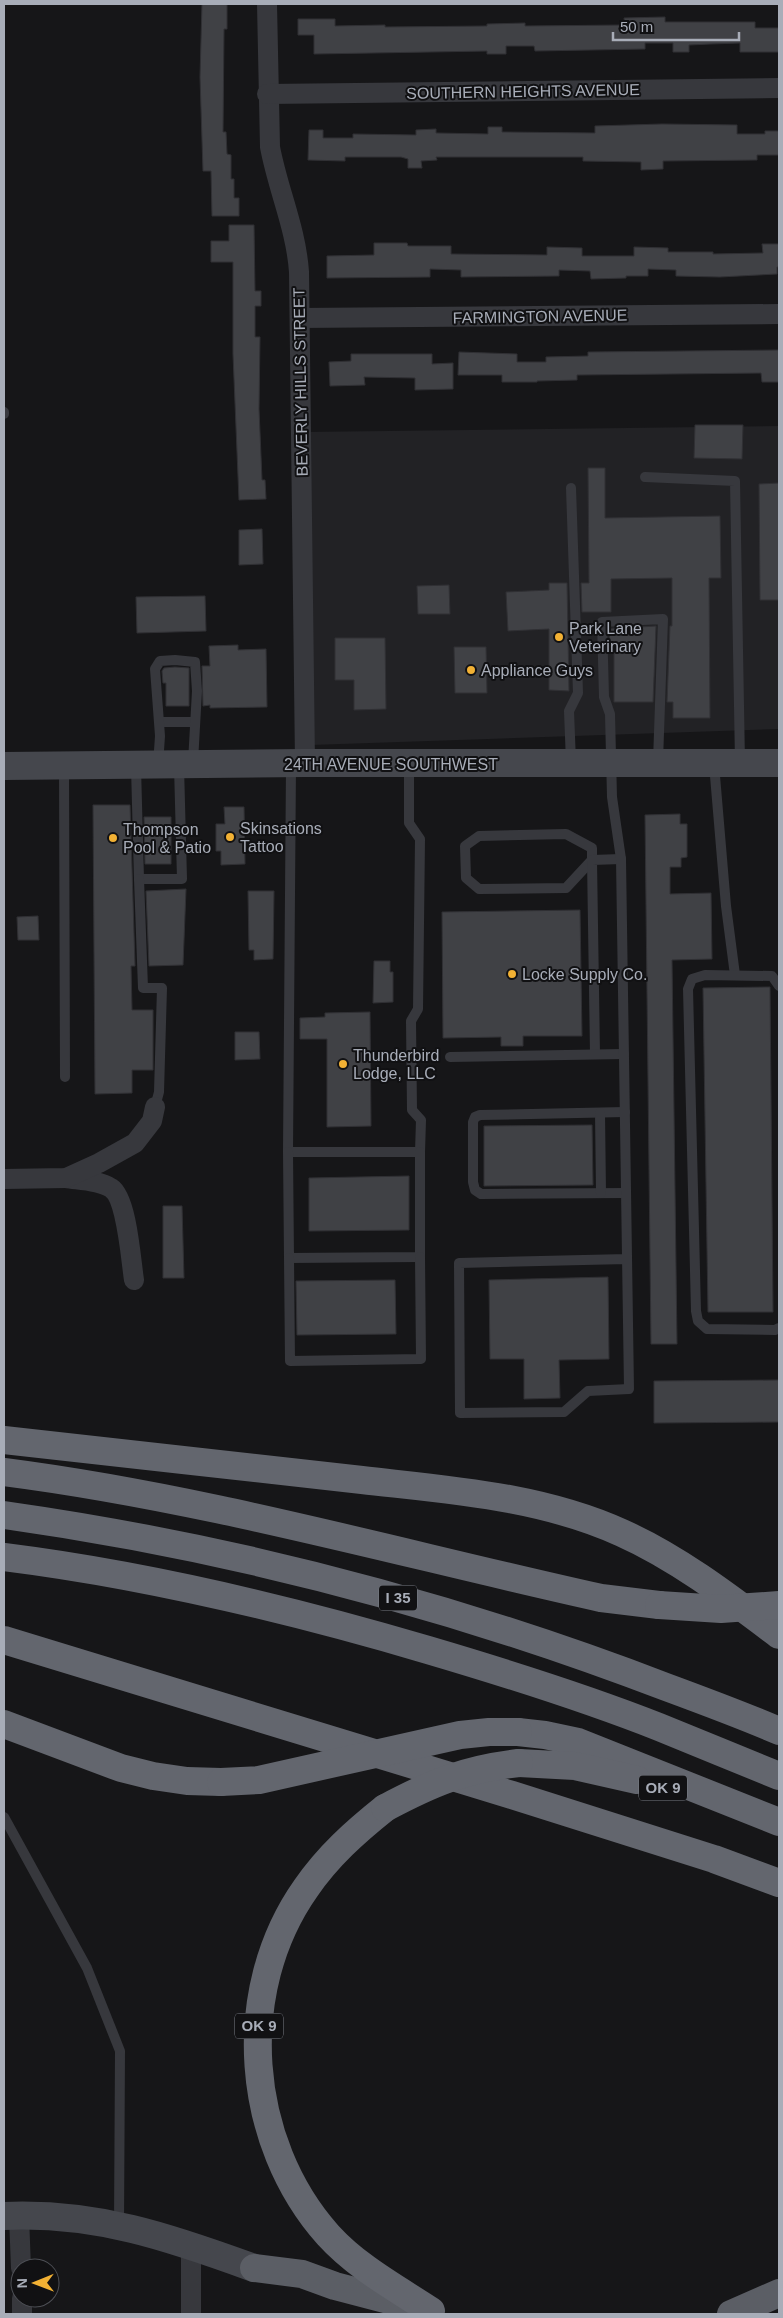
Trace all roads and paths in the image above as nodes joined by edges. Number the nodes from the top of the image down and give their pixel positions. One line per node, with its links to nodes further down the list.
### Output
1 (267, 4): 3 (street, BEVERLY HILLS STREET)
2 (779, 88): 3 (street, SOUTHERN HEIGHTS AVENUE)
3 (267, 94): 5 (street, BEVERLY HILLS STREET)
4 (779, 314): 5 (street, FARMINGTON AVENUE)
5 (300, 318): 15 (street, BEVERLY HILLS STREET)
6 (645, 477): 13 (lane)
7 (571, 488): 10 (lane)
8 (160, 722): 9 (lane); 9 (lane); 17 (lane)
9 (195, 722): 17 (lane)
10 (571, 763): 11 (main road, 24TH AVENUE SOUTHWEST); 16 (main road, 24TH AVENUE SOUTHWEST)
11 (610, 763): 12 (main road, 24TH AVENUE SOUTHWEST); 12 (lane); 20 (lane)
12 (658, 763): 13 (main road, 24TH AVENUE SOUTHWEST)
13 (727, 763): 14 (main road, 24TH AVENUE SOUTHWEST); 23 (lane)
14 (779, 763)
15 (298, 764): 16 (main road, 24TH AVENUE SOUTHWEST); 17 (main road, 24TH AVENUE SOUTHWEST); 32 (lane)
16 (409, 764): 33 (lane)
17 (166, 765): 19 (main road, 24TH AVENUE SOUTHWEST); 22 (lane); 22 (lane)
18 (4, 766): 19 (main road, 24TH AVENUE SOUTHWEST)
19 (64, 766): 28 (lane)
20 (621, 859): 21 (lane); 26 (lane)
21 (592, 860): 21 (lane); 25 (lane)
22 (139, 879): 29 (lane)
23 (735, 974): 24 (lane); 42 (lane)
24 (779, 986)
25 (595, 1054): 26 (lane); 27 (lane)
26 (624, 1054): 31 (lane)
27 (450, 1057)
28 (65, 1077)
29 (155, 1107): 34 (street)
30 (600, 1112): 31 (lane); 36 (lane); 36 (lane)
31 (625, 1112): 37 (lane)
32 (288, 1152): 33 (lane); 39 (lane)
33 (420, 1152): 38 (lane)
34 (66, 1178): 35 (street); 41 (street)
35 (4, 1179)
36 (601, 1193): 37 (lane)
37 (626, 1193): 40 (lane)
38 (420, 1257): 39 (lane); 39 (lane)
39 (289, 1258)
40 (627, 1259): 40 (lane)
41 (134, 1280)
42 (779, 1328)
43 (4, 1440): 48 (highway)
44 (4, 1472): 47 (highway, bridge)
45 (4, 1515): 51 (highway, I 35)
46 (4, 1557): 52 (highway, I 35)
47 (779, 1605)
48 (779, 1635)
49 (4, 1640): 55 (highway)
50 (4, 1724): 54 (highway, bridge)
51 (779, 1731)
52 (779, 1776)
53 (4, 1817): 57 (lane)
54 (779, 1823): 62 (highway, OK 9, bridge)
55 (779, 1883)
56 (12, 2216): 57 (main road); 59 (street)
57 (119, 2225): 58 (main road)
58 (191, 2245): 60 (main road); 63 (street)
59 (19, 2258)
60 (254, 2268): 62 (highway); 64 (highway)
61 (779, 2293): 65 (highway)
62 (437, 2313)
63 (191, 2314)
64 (366, 2314)
65 (731, 2314)

